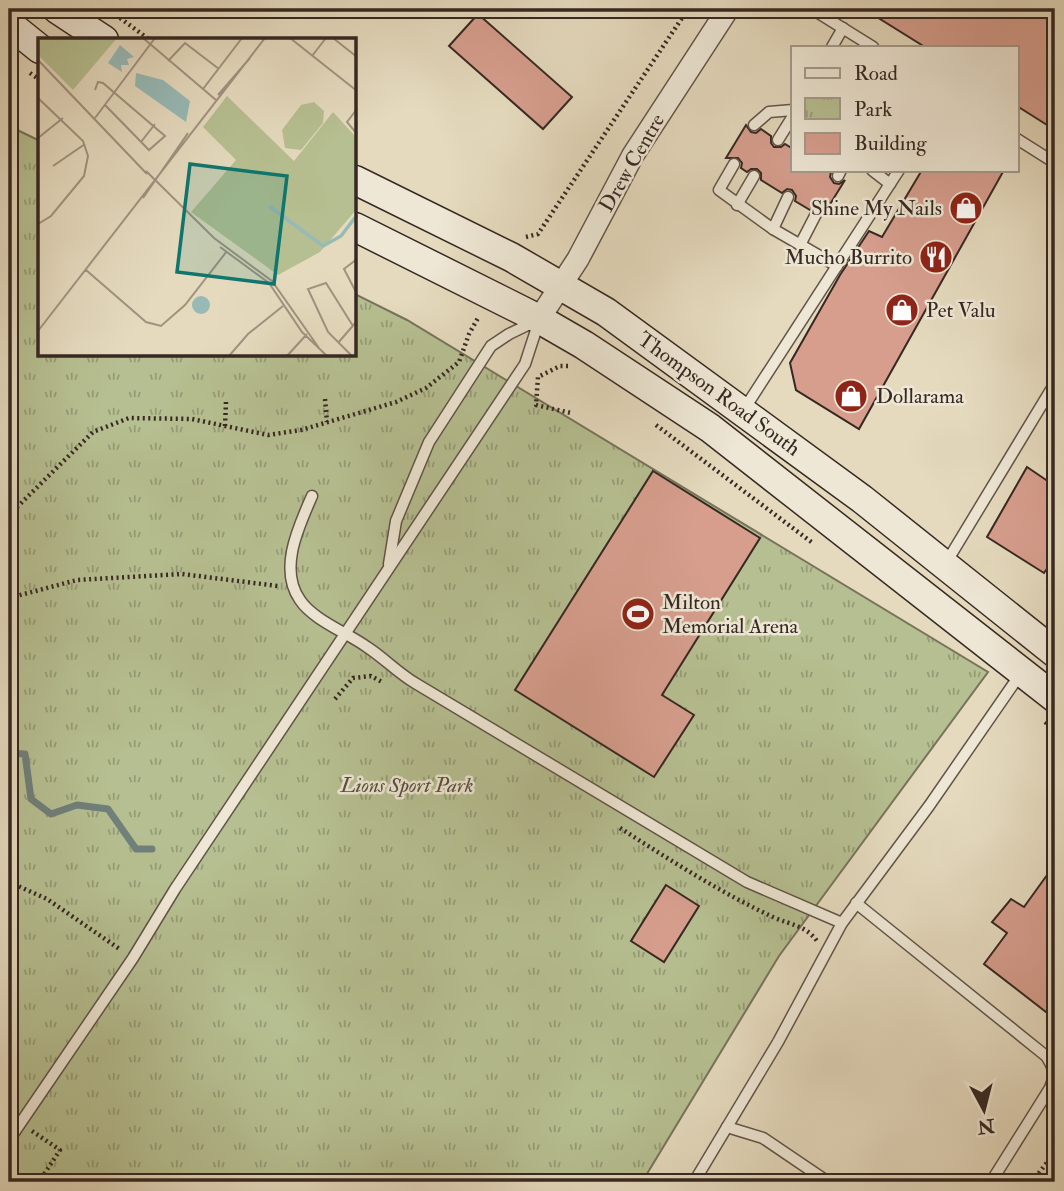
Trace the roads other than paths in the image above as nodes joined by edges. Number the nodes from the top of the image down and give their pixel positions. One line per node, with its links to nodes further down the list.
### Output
1 (57, 9): 5 (main road)
2 (728, 9): 29 (street, Drew Centre)
3 (813, 9): 6 (lane)
4 (9, 24): 9 (main road)
5 (111, 28)
6 (843, 28): 7 (lane); 8 (lane)
7 (833, 46)
8 (870, 46)
9 (38, 47)
10 (791, 110): 12 (lane)
11 (791, 119): 13 (lane)
12 (754, 125)
13 (778, 140)
14 (1018, 140): 15 (lane)
15 (1055, 163)
16 (734, 164): 23 (lane)
17 (875, 172): 21 (lane)
18 (898, 172): 21 (lane)
19 (754, 176): 23 (lane)
20 (357, 181): 29 (main road, Thompson Road South)
21 (890, 184): 28 (lane)
22 (788, 197): 26 (lane)
23 (737, 205): 26 (lane)
24 (816, 214): 27 (lane)
25 (357, 228): 30 (main road, Thompson Road South)
26 (773, 229): 27 (lane)
27 (800, 245): 28 (lane)
28 (837, 266): 32 (lane)
29 (562, 286): 30 (street, Drew Centre); 32 (main road, Thompson Road South)
30 (540, 319): 35 (lane); 35 (lane); 38 (main road, Thompson Road South)
31 (1055, 383): 34 (lane)
32 (743, 411): 34 (main road, Thompson Road South)
33 (312, 496): 36 (lane)
34 (945, 565): 37 (main road, Thompson Road South)
35 (388, 571): 36 (lane)
36 (346, 633): 41 (lane); 43 (lane)
37 (1055, 653)
38 (1015, 681): 39 (main road, Thompson Road South); 40 (lane)
39 (1055, 698)
40 (856, 903): 41 (lane); 46 (lane)
41 (842, 923): 42 (lane)
42 (727, 1127): 44 (lane); 45 (lane)
43 (9, 1140)
44 (694, 1182)
45 (828, 1182)
46 (991, 1182)

